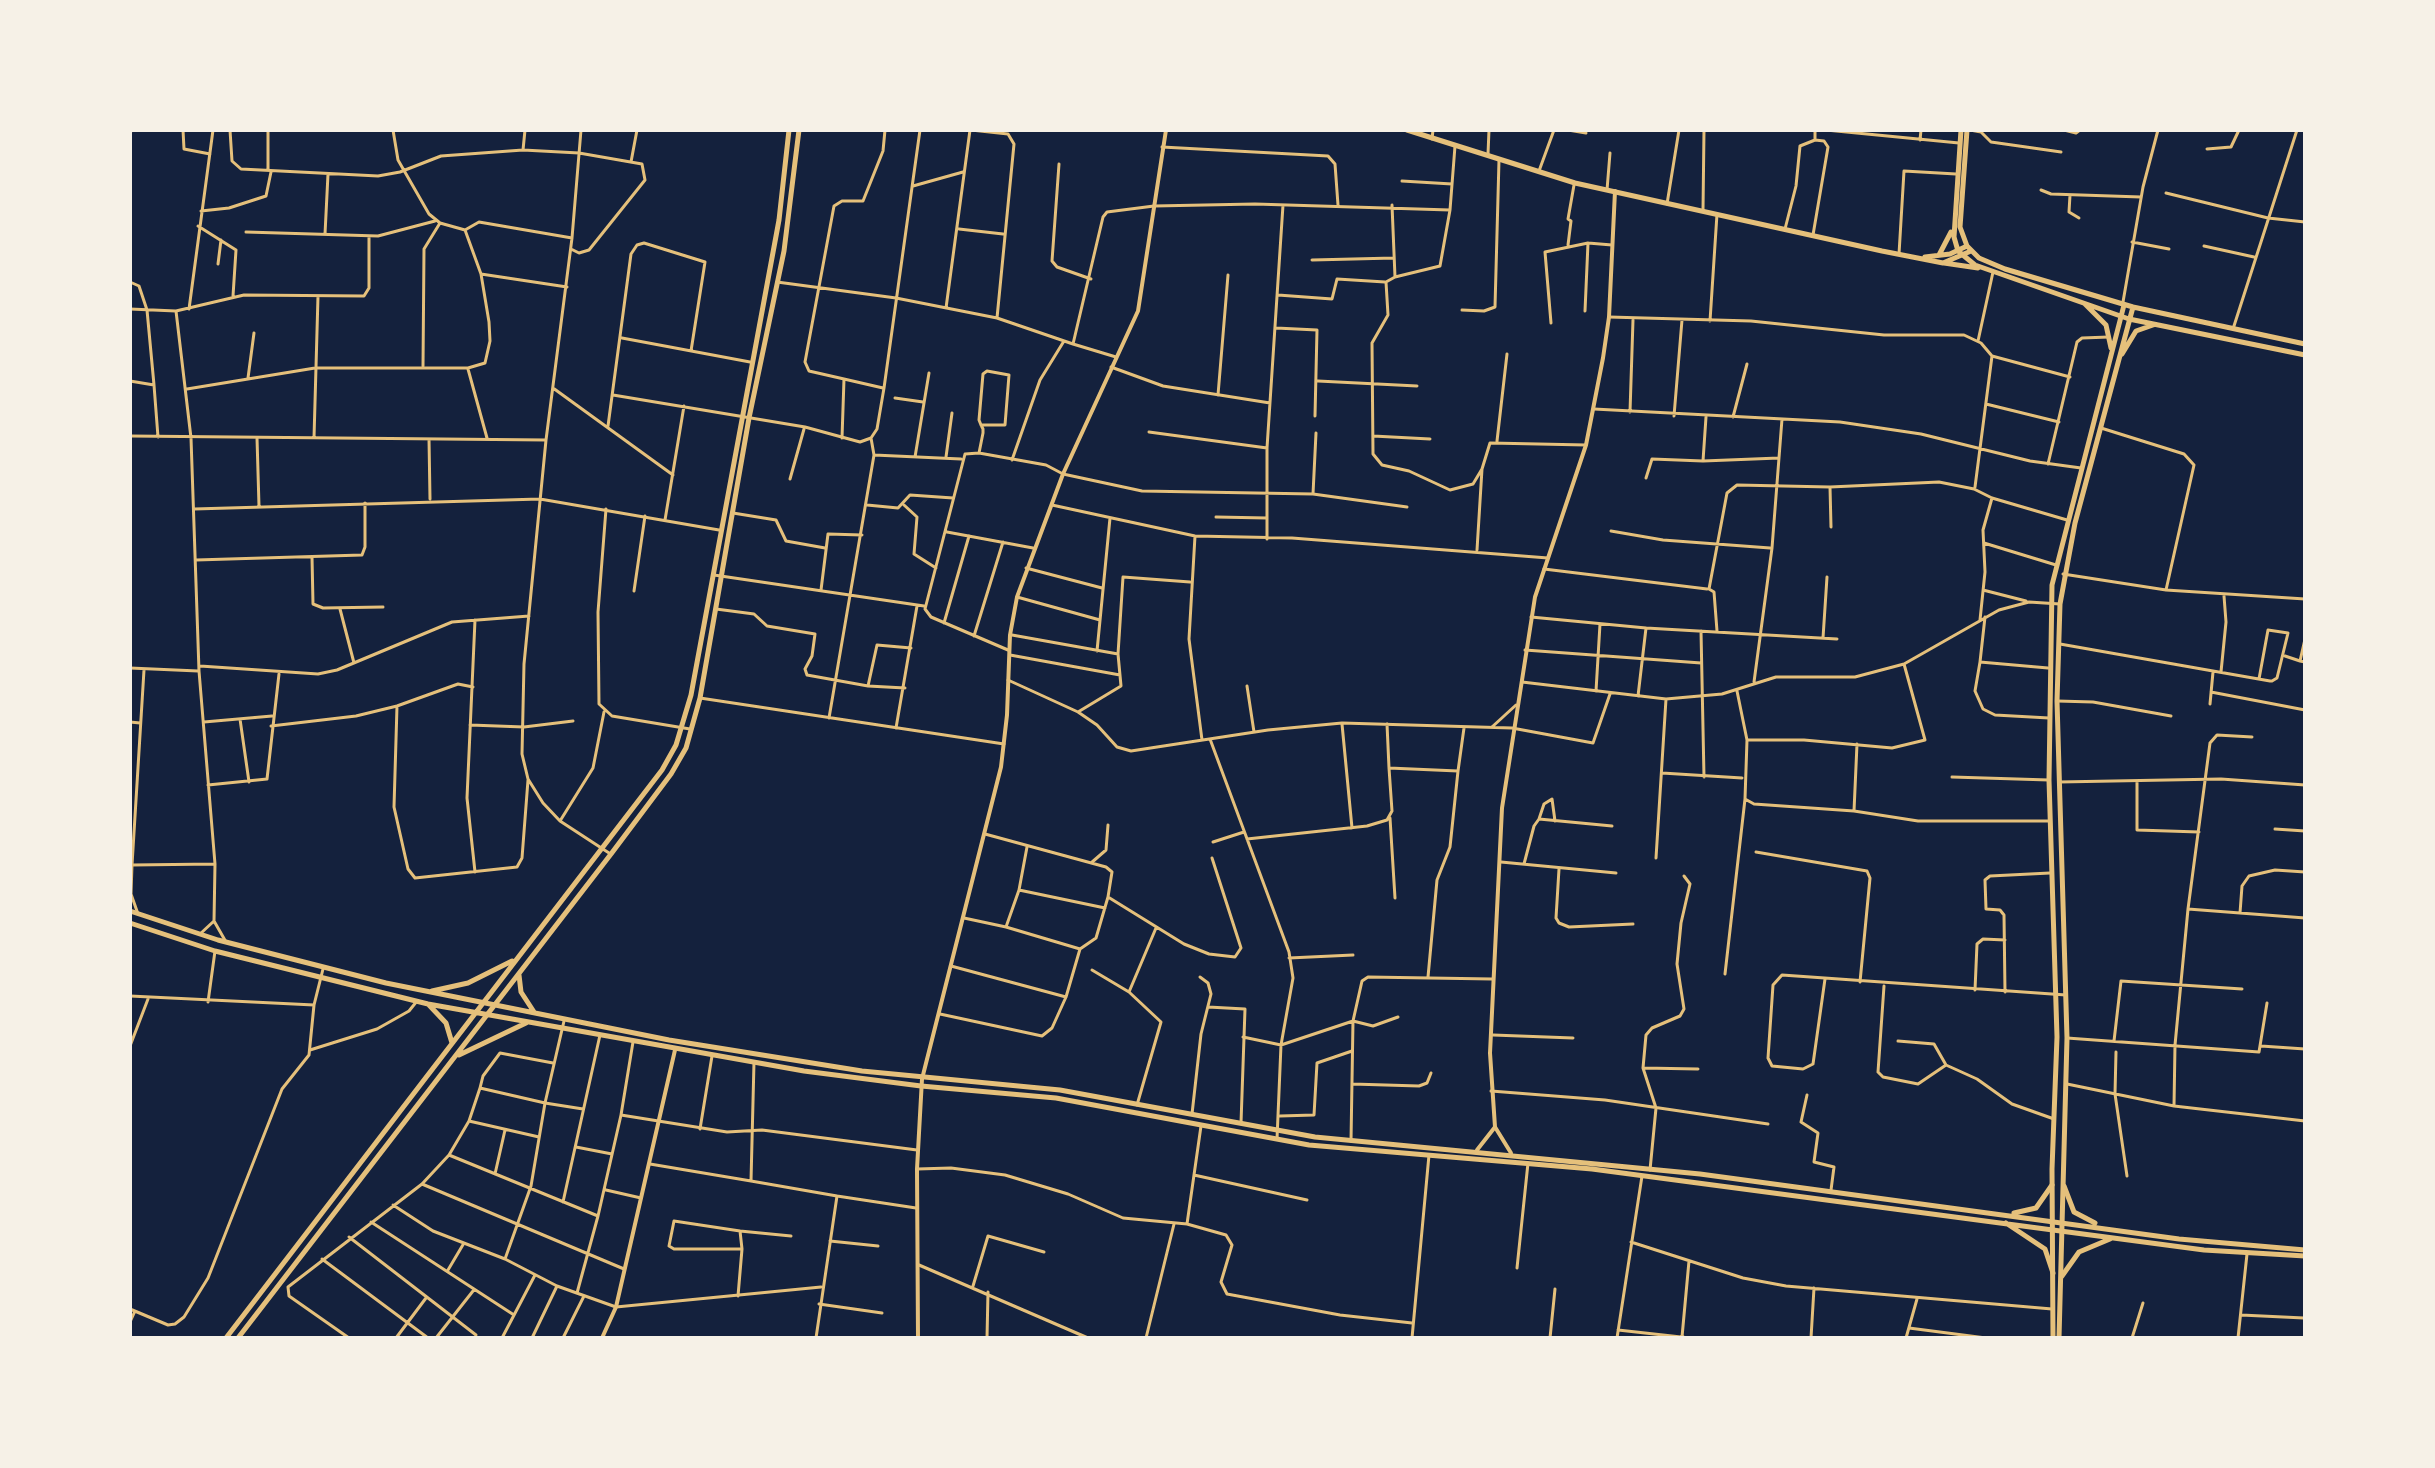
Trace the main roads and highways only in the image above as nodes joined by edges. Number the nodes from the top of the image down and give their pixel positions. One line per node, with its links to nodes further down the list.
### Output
1 (789, 130): 9 (main road)
2 (799, 130): 10 (main road)
3 (1407, 130): 12 (main road)
4 (1961, 130): 6 (main road)
5 (1969, 130): 6 (main road)
6 (1958, 186): 7 (main road); 8 (main road)
7 (1953, 228): 11 (main road); 13 (main road)
8 (1969, 248): 11 (main road); 17 (main road)
9 (773, 249): 10 (main road); 28 (main road)
10 (784, 251): 29 (main road)
11 (1961, 253): 13 (main road); 14 (main road); 15 (main road)
12 (1920, 257): 13 (main road); 14 (main road)
13 (1936, 257)
14 (1943, 263): 15 (main road)
15 (1990, 271): 16 (main road)
16 (2077, 299): 19 (main road); 24 (main road)
17 (2124, 305): 18 (main road); 19 (main road)
18 (2133, 307): 20 (main road); 22 (main road)
19 (2120, 316): 20 (main road); 24 (main road)
20 (2129, 319): 21 (main road); 25 (main road)
21 (2165, 325): 23 (main road); 25 (main road)
22 (2305, 344)
23 (2305, 355)
24 (2112, 356): 41 (main road)
25 (2119, 358): 42 (main road)
26 (130, 911): 30 (main road)
27 (130, 923): 32 (main road)
28 (516, 959): 30 (main road); 31 (main road)
29 (519, 973): 33 (main road); 35 (main road)
30 (428, 992): 31 (main road)
31 (482, 1003): 33 (main road); 34 (main road)
32 (428, 1004): 34 (main road); 38 (main road)
33 (493, 1005): 35 (main road); 36 (main road)
34 (475, 1013): 36 (main road); 38 (main road)
35 (535, 1013): 40 (main road)
36 (486, 1015): 37 (main road); 39 (main road)
37 (527, 1023): 39 (main road); 40 (main road)
38 (452, 1045): 54 (main road)
39 (454, 1057): 55 (main road)
40 (922, 1083): 43 (main road); 43 (main road)
41 (2052, 1185): 43 (main road); 44 (main road)
42 (2064, 1186): 45 (main road); 46 (main road)
43 (2002, 1217): 44 (main road); 47 (main road); 52 (main road)
44 (2054, 1220): 45 (main road); 47 (main road)
45 (2064, 1221): 46 (main road); 48 (main road)
46 (2107, 1227): 50 (main road)
47 (2054, 1228): 48 (main road); 52 (main road)
48 (2064, 1230): 49 (main road); 53 (main road)
49 (2113, 1237): 51 (main road); 53 (main road)
50 (2305, 1250)
51 (2305, 1256)
52 (2053, 1273): 57 (main road)
53 (2062, 1276): 58 (main road)
54 (234, 1327): 55 (main road); 56 (main road)
55 (240, 1336)
56 (226, 1338)
57 (2053, 1338)
58 (2059, 1338)

